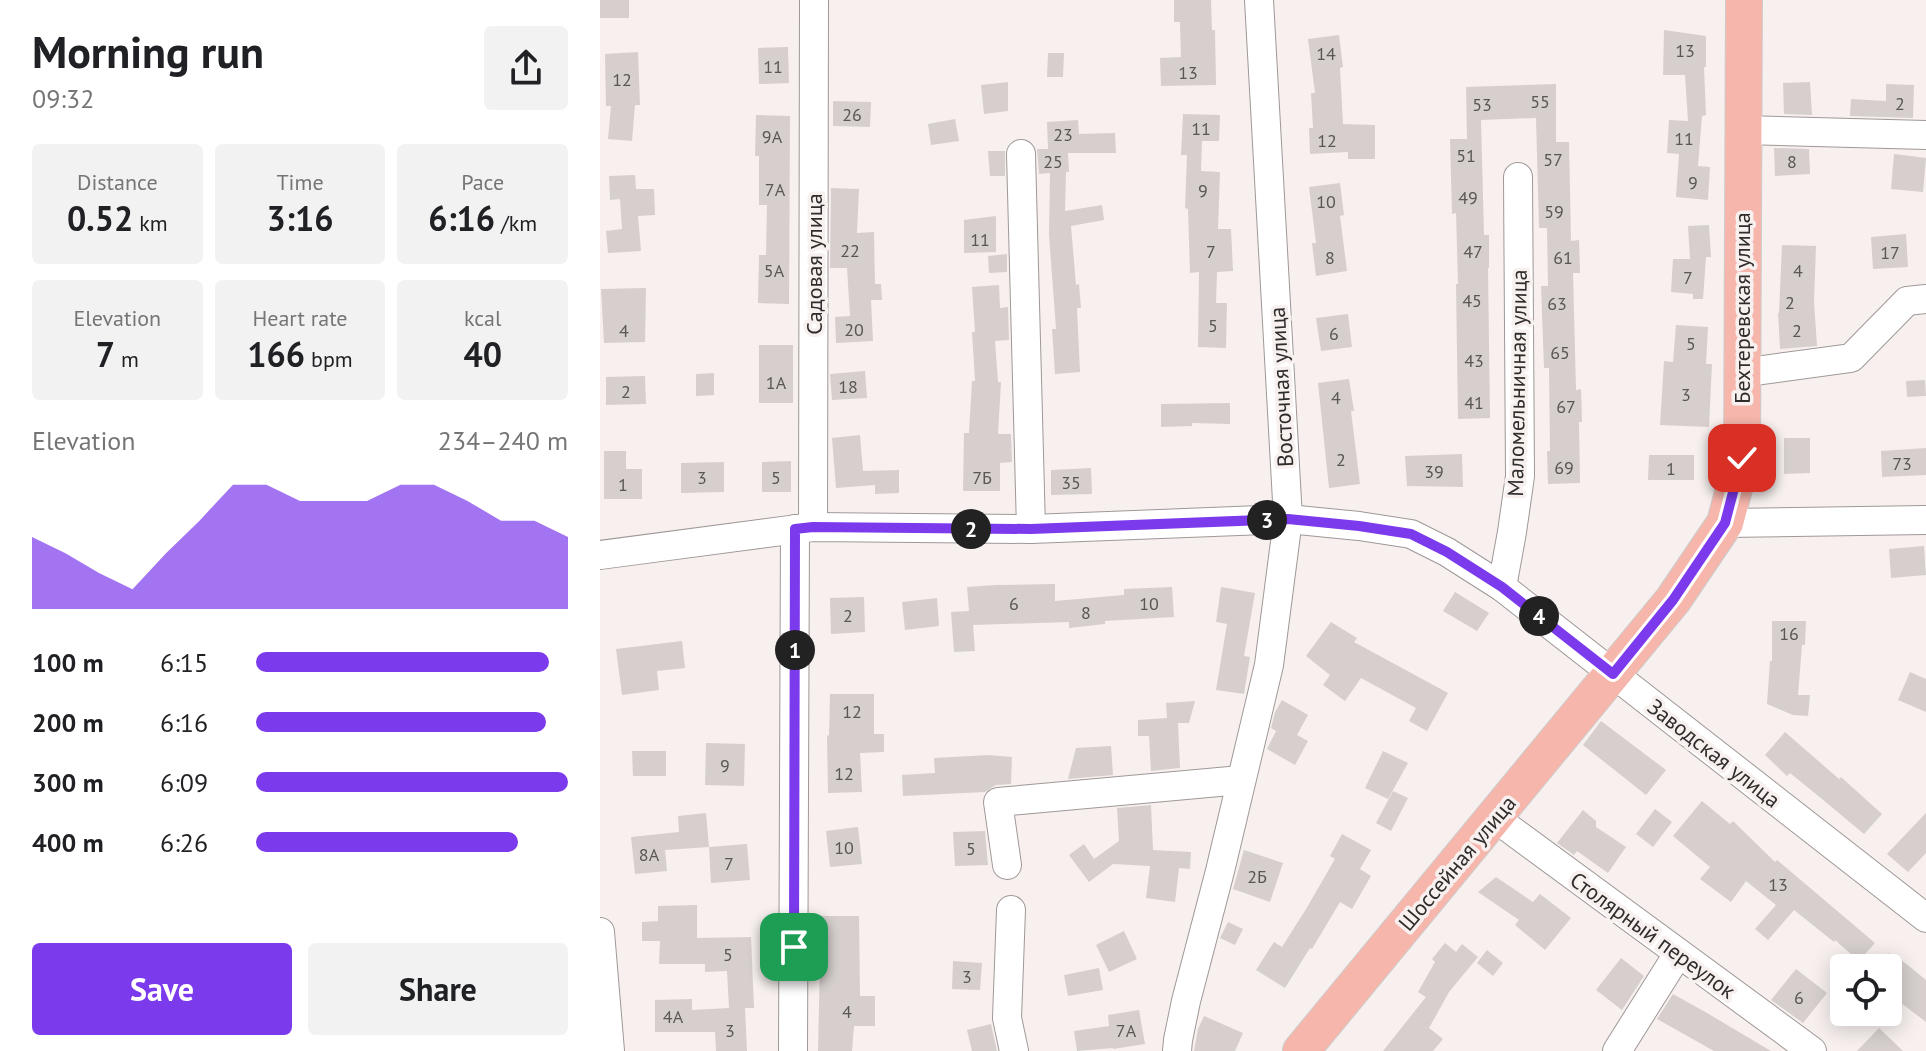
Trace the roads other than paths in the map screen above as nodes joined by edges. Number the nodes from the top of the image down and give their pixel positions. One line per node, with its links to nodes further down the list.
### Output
1 (814, 0): 13 (street, Садовая улица)
2 (1259, 0): 10 (street, Восточная улица)
3 (1744, 0): 4 (main road, Бехтеревская улица)
4 (1743, 130): 5 (street); 9 (main road, Бехтеревская улица)
5 (1926, 135)
6 (1021, 154): 14 (street)
7 (1518, 177): 16 (street, Маломельничная улица)
8 (1926, 299): 9 (street)
9 (1741, 373): 12 (main road, Бехтеревская улица)
10 (1288, 519): 14 (street, Заводская улица); 16 (street, Заводская улица); 18 (street, Восточная улица)
11 (1926, 520): 12 (street)
12 (1725, 523): 17 (main road, Бехтеревская улица)
13 (804, 528): 14 (street, Заводская улица); 15 (street, Заводская улица); 26 (street, Садовая улица)
14 (1031, 529)
15 (600, 555)
16 (1502, 587): 17 (street, Заводская улица)
17 (1613, 674): 19 (main road, Шоссейная улица); 22 (street, Заводская улица)
18 (1241, 780): 20 (street); 28 (street, Восточная улица)
19 (1495, 818): 24 (street, Столярный переулок); 29 (main road, Шоссейная улица)
20 (1007, 865)
21 (1011, 910): 27 (street)
22 (1926, 918)
23 (600, 932): 25 (street)
24 (1678, 954): 30 (street); 31 (street, Столярный переулок)
25 (610, 1051)
26 (793, 1051)
27 (1014, 1051)
28 (1177, 1051)
29 (1301, 1051)
30 (1617, 1051)
31 (1812, 1051)

